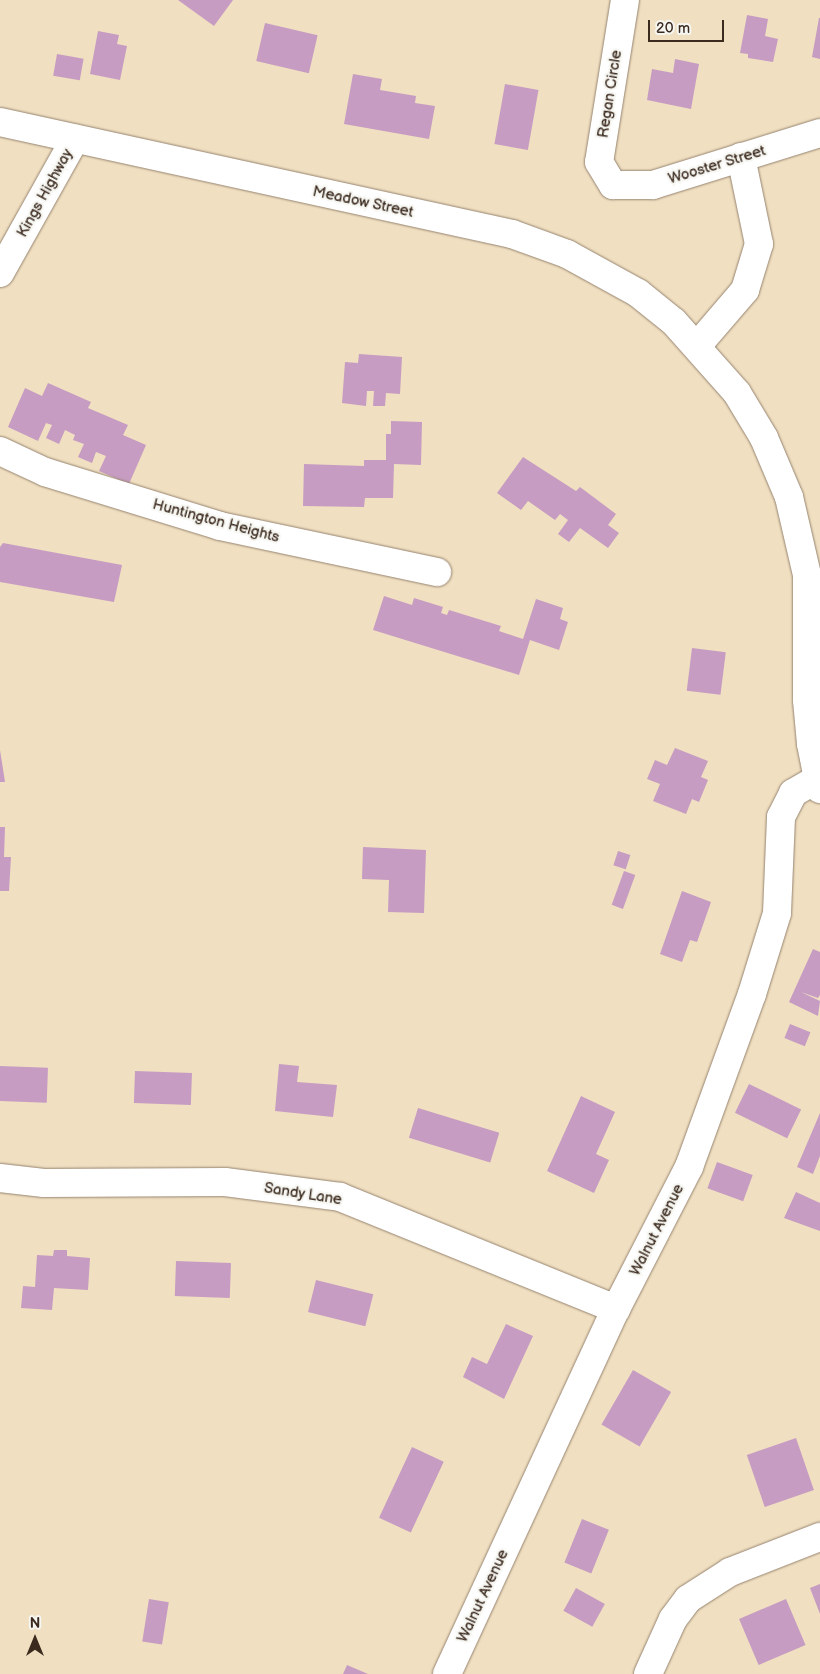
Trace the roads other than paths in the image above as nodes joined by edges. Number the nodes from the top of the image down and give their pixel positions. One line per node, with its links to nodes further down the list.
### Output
1 (625, 0): 6 (street, Regan Circle)
2 (0, 122): 4 (street, Meadow Street)
3 (820, 133): 5 (street, Wooster Street)
4 (75, 138): 7 (street, Kings Highway); 8 (street, Meadow Street)
5 (741, 157): 6 (street, Wooster Street); 8 (street)
6 (613, 185)
7 (0, 273)
8 (697, 346): 11 (street, Meadow Street)
9 (0, 451): 10 (street, Huntington Heights)
10 (437, 572)
11 (818, 784): 13 (street, Walnut Avenue)
12 (0, 1178): 13 (street, Sandy Lane)
13 (616, 1309): 15 (street, Walnut Avenue)
14 (820, 1537): 16 (street)
15 (447, 1674)
16 (648, 1674)

